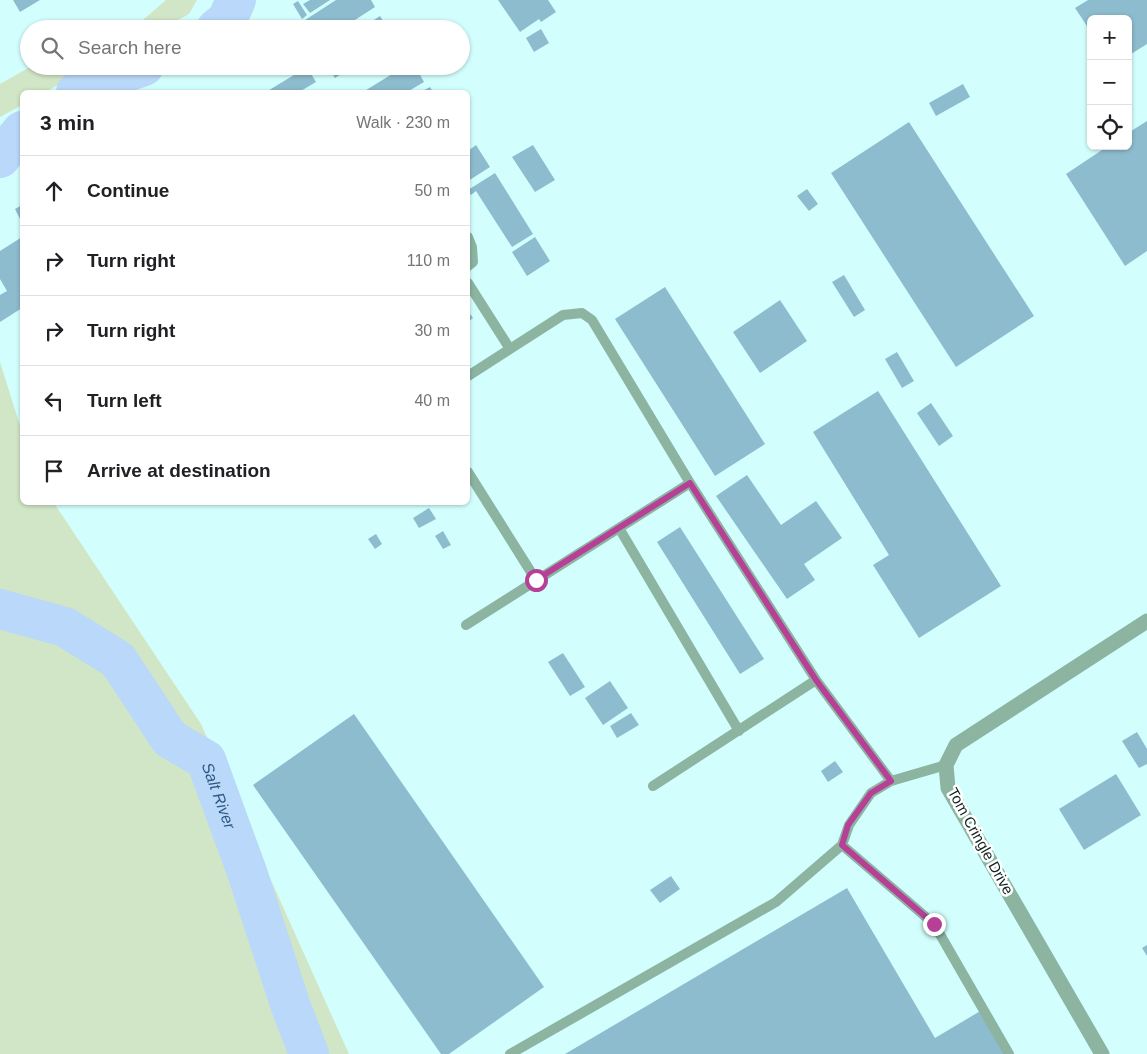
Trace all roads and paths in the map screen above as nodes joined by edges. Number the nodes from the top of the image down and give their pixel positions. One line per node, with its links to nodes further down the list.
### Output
1 (470, 242): 2 (lane)
2 (470, 264)
3 (470, 286): 4 (lane)
4 (510, 349): 5 (lane); 7 (lane)
5 (470, 375)
6 (470, 475): 9 (lane)
7 (690, 483): 8 (lane); 12 (lane)
8 (619, 528): 9 (lane); 13 (lane)
9 (536, 580): 11 (lane)
10 (1147, 622): 14 (street)
11 (466, 625)
12 (816, 680): 13 (lane); 15 (lane)
13 (739, 731): 16 (lane)
14 (946, 765): 15 (lane); 20 (street, Tom Cringle Drive)
15 (891, 781): 17 (lane)
16 (653, 786)
17 (842, 845): 18 (lane); 19 (lane)
18 (510, 1054)
19 (1009, 1054)
20 (1102, 1054)

